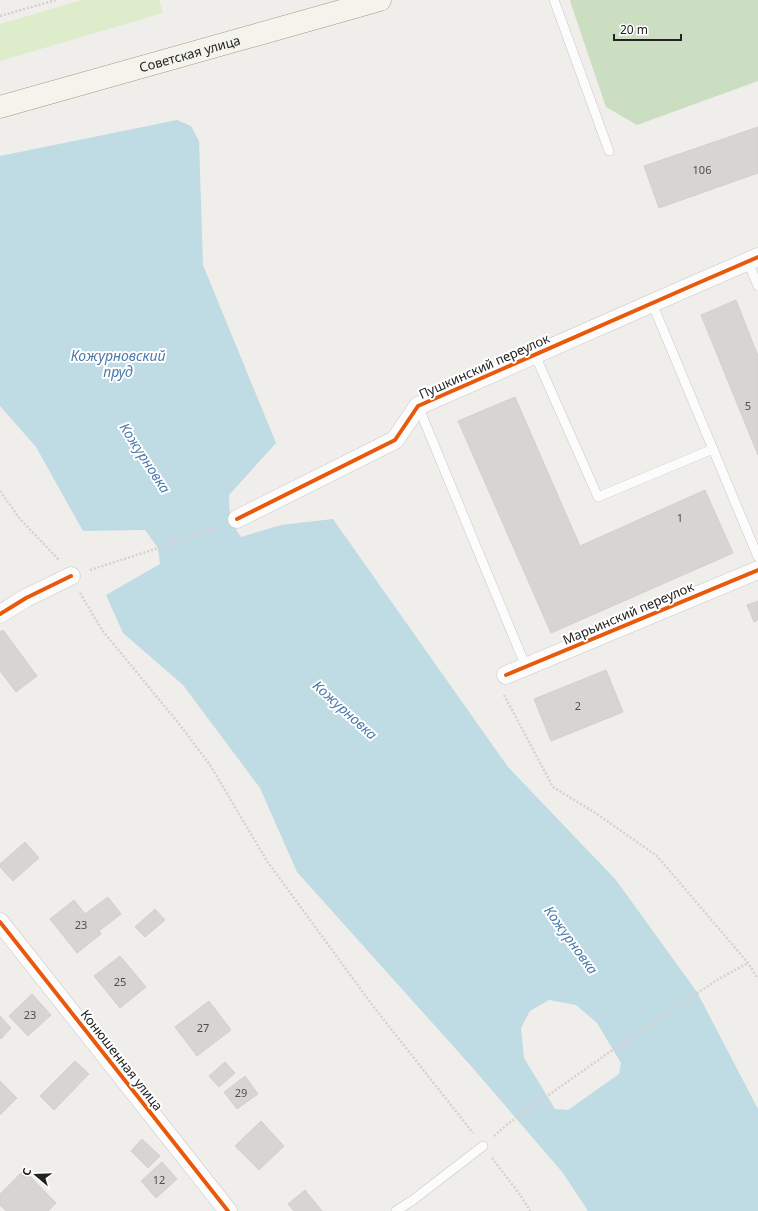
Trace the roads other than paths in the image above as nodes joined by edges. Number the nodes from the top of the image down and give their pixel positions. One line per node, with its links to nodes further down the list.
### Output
1 (380, 0): 3 (main road, Советская улица)
2 (554, 0): 4 (lane)
3 (0, 107)
4 (609, 151)
5 (753, 259): 6 (lane); 7 (street, Пушкинский переулок)
6 (758, 286)
7 (652, 303): 8 (street, Пушкинский переулок); 10 (lane)
8 (535, 355): 9 (street, Пушкинский переулок); 10 (lane)
9 (418, 406): 11 (street, Пушкинский переулок); 16 (lane)
10 (713, 449): 12 (lane)
11 (237, 519)
12 (758, 557)
13 (758, 570): 16 (street, Марьинский переулок)
14 (71, 576): 15 (street)
15 (0, 614)
16 (526, 667): 17 (street, Марьинский переулок)
17 (506, 675)
18 (0, 922): 20 (street, Конюшенная улица)
19 (483, 1146): 21 (lane)
20 (228, 1211)
21 (396, 1211)

